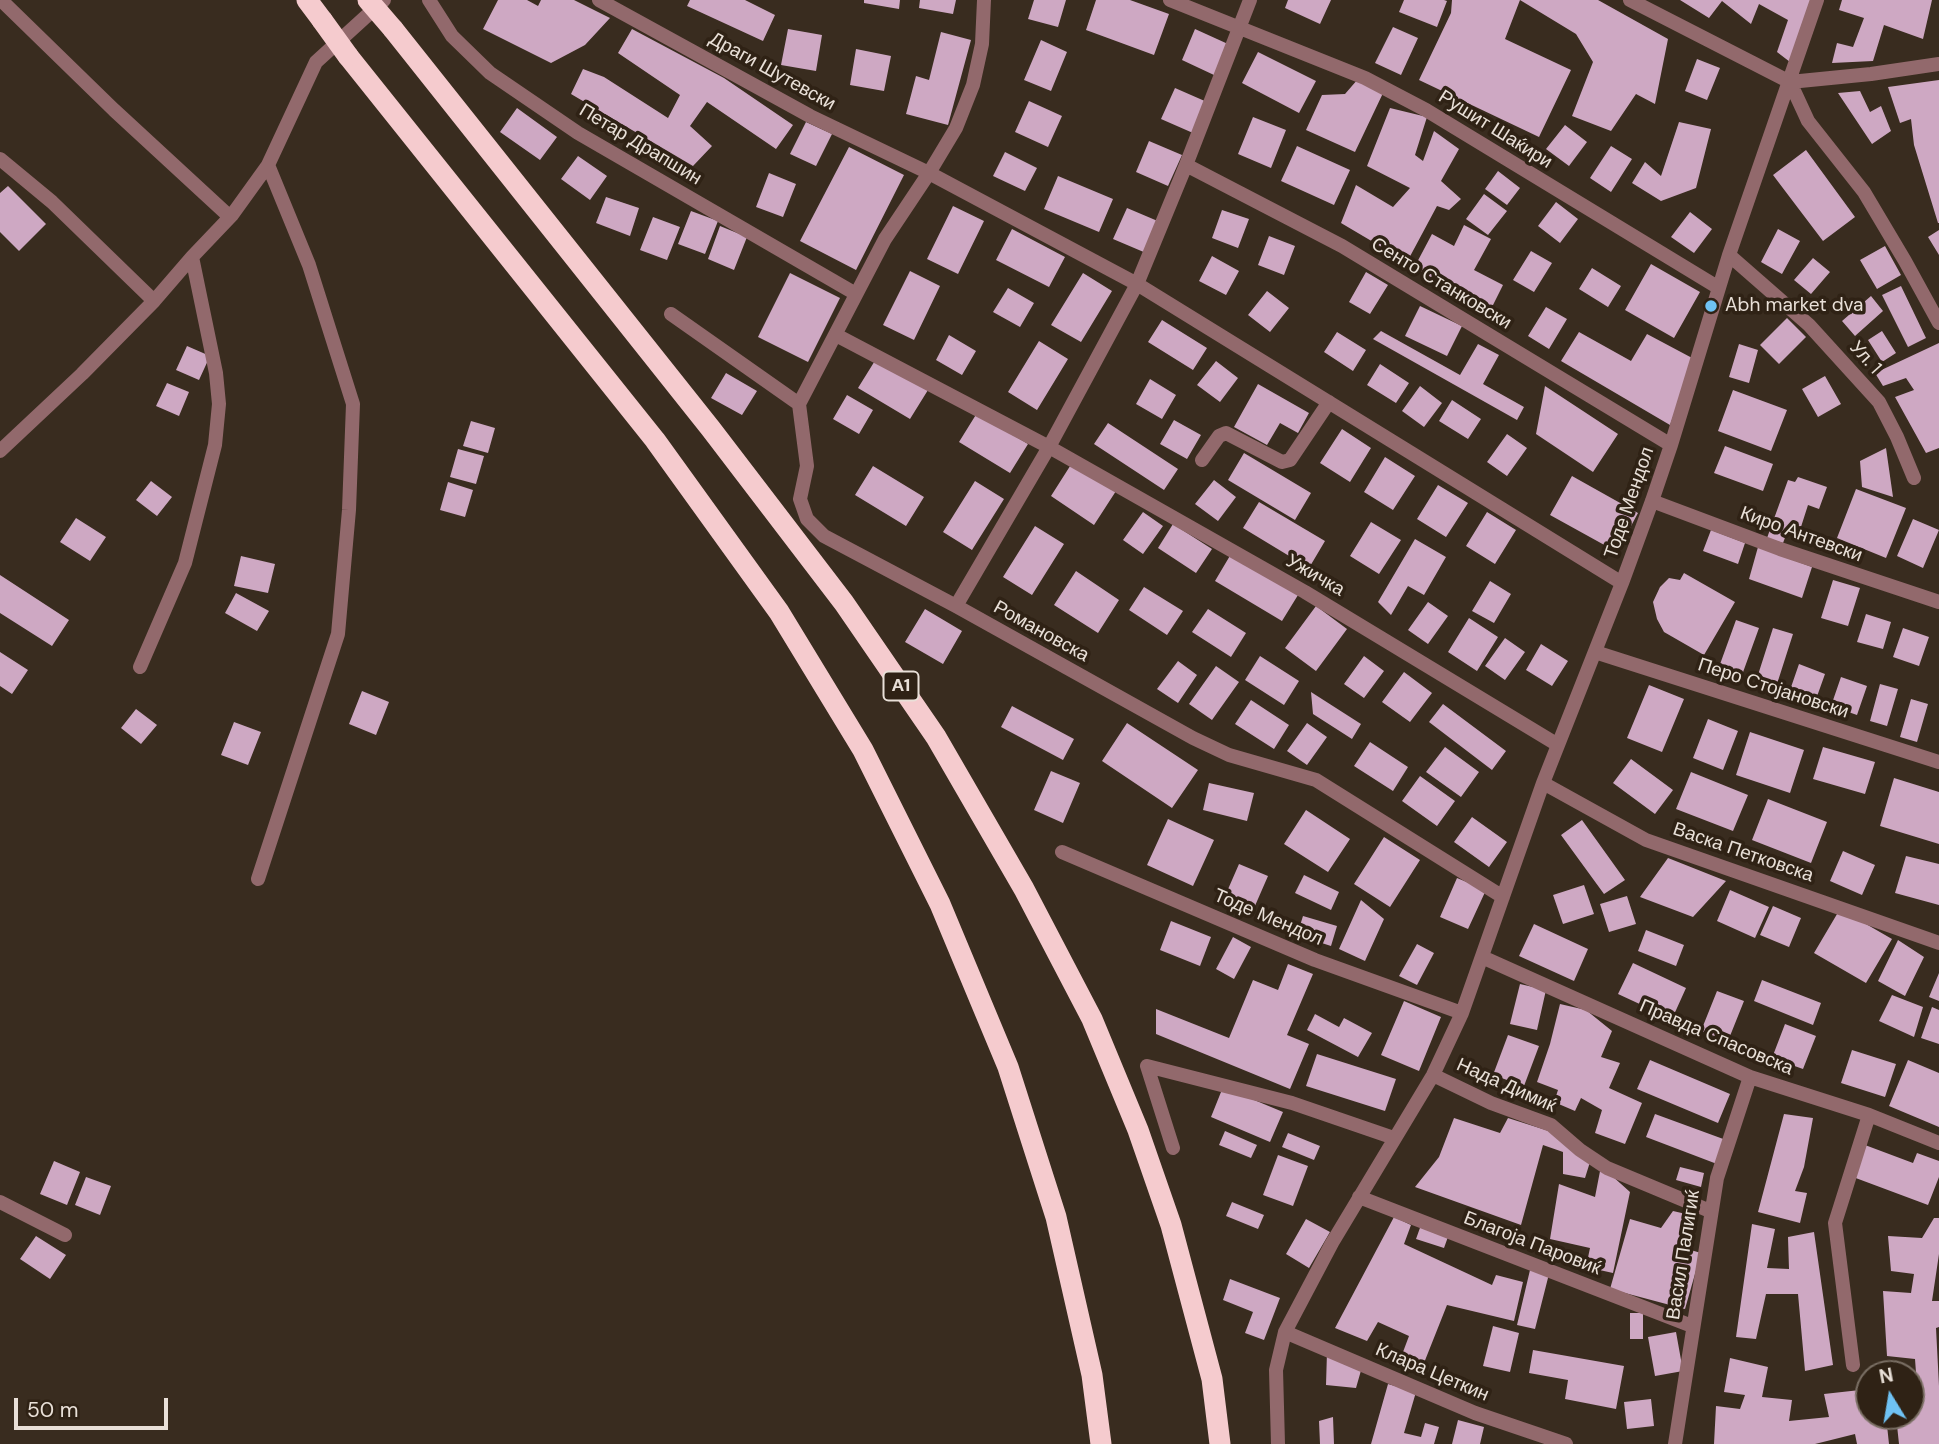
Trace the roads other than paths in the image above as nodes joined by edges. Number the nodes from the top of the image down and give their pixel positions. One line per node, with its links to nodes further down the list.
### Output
1 (1, 0): 19 (street)
2 (307, 0): 64 (highway, bridge)
3 (369, 0): 65 (highway, A1, bridge)
4 (384, 0): 16 (street)
5 (429, 0): 24 (street, Петар Драпшин)
6 (599, 0): 18 (street, Драги Шутевски)
7 (984, 0): 18 (street)
8 (1170, 0): 12 (street, Рушит Шаќири)
9 (1250, 0): 12 (street)
10 (1630, 0): 14 (street)
11 (1817, 0): 14 (street, Тоде Мендол)
12 (1239, 27): 17 (street); 23 (street, Рушит Шаќири)
13 (1939, 64): 14 (street)
14 (1790, 82): 20 (street, Тоде Мендол); 27 (street)
15 (0, 159): 25 (street)
16 (268, 165): 19 (street); 46 (street)
17 (1186, 165): 22 (street); 31 (street, Сенто Станковски)
18 (929, 173): 22 (street, Драги Шутевски); 24 (street)
19 (230, 217): 21 (street)
20 (1729, 255): 23 (street, Тоде Мендол); 35 (street, Ул. 1)
21 (192, 257): 25 (street); 41 (street)
22 (1137, 284): 29 (street, Драги Шутевски); 32 (street)
23 (1719, 288): 31 (street, Тоде Мендол)
24 (856, 294): 28 (street)
25 (154, 301): 33 (street)
26 (671, 314): 30 (street)
27 (1939, 323)
28 (836, 335): 30 (street); 32 (street, Ужичка)
29 (1329, 402): 34 (street); 37 (street, Драги Шутевски)
30 (799, 404): 39 (street, Романовска)
31 (1671, 445): 36 (street, Тоде Мендол)
32 (1049, 447): 39 (street); 42 (street, Ужичка)
33 (0, 451)
34 (1202, 460)
35 (1914, 478)
36 (1652, 501): 37 (street, Тоде Мендол); 38 (street, Киро Антевски)
37 (1622, 583): 40 (street, Тоде Мендол)
38 (1939, 602)
39 (956, 606): 47 (street, Романовска)
40 (1595, 653): 42 (street, Тоде Мендол); 43 (street, Перо Стојановски)
41 (140, 667)
42 (1558, 746): 44 (street, Тоде Мендол)
43 (1939, 762)
44 (1543, 783): 47 (street, Тоде Мендол); 48 (street, Васка Петковска)
45 (1062, 852): 50 (street, Тоде Мендол)
46 (258, 879)
47 (1503, 897): 49 (street, Тоде Мендол)
48 (1939, 943)
49 (1482, 957): 50 (street, Тоде Мендол); 52 (street, Правда Спасовска)
50 (1462, 1013): 51 (street, Тоде Мендол)
51 (1433, 1075): 54 (street, Тоде Мендол); 59 (street, Нада Димиќ)
52 (1750, 1077): 53 (street, Правда Спасовска); 59 (street, Васил Палигиќ)
53 (1869, 1115): 55 (street, Правда Спасовска); 63 (street)
54 (1394, 1138): 56 (street); 57 (street, Тоде Мендол)
55 (1939, 1143)
56 (1173, 1148)
57 (1359, 1196): 61 (street, Благоја Паровиќ); 62 (street, Тоде Мендол)
58 (0, 1202): 60 (street)
59 (1710, 1211): 61 (street, Васил Палигиќ)
60 (65, 1235)
61 (1692, 1326): 68 (street, Васил Палигиќ)
62 (1285, 1332): 66 (street, Тоде Мендол); 67 (street, Клара Цеткин)
63 (1853, 1365)
64 (1101, 1444)
65 (1220, 1444)
66 (1278, 1444)
67 (1566, 1444)
68 (1675, 1444)

